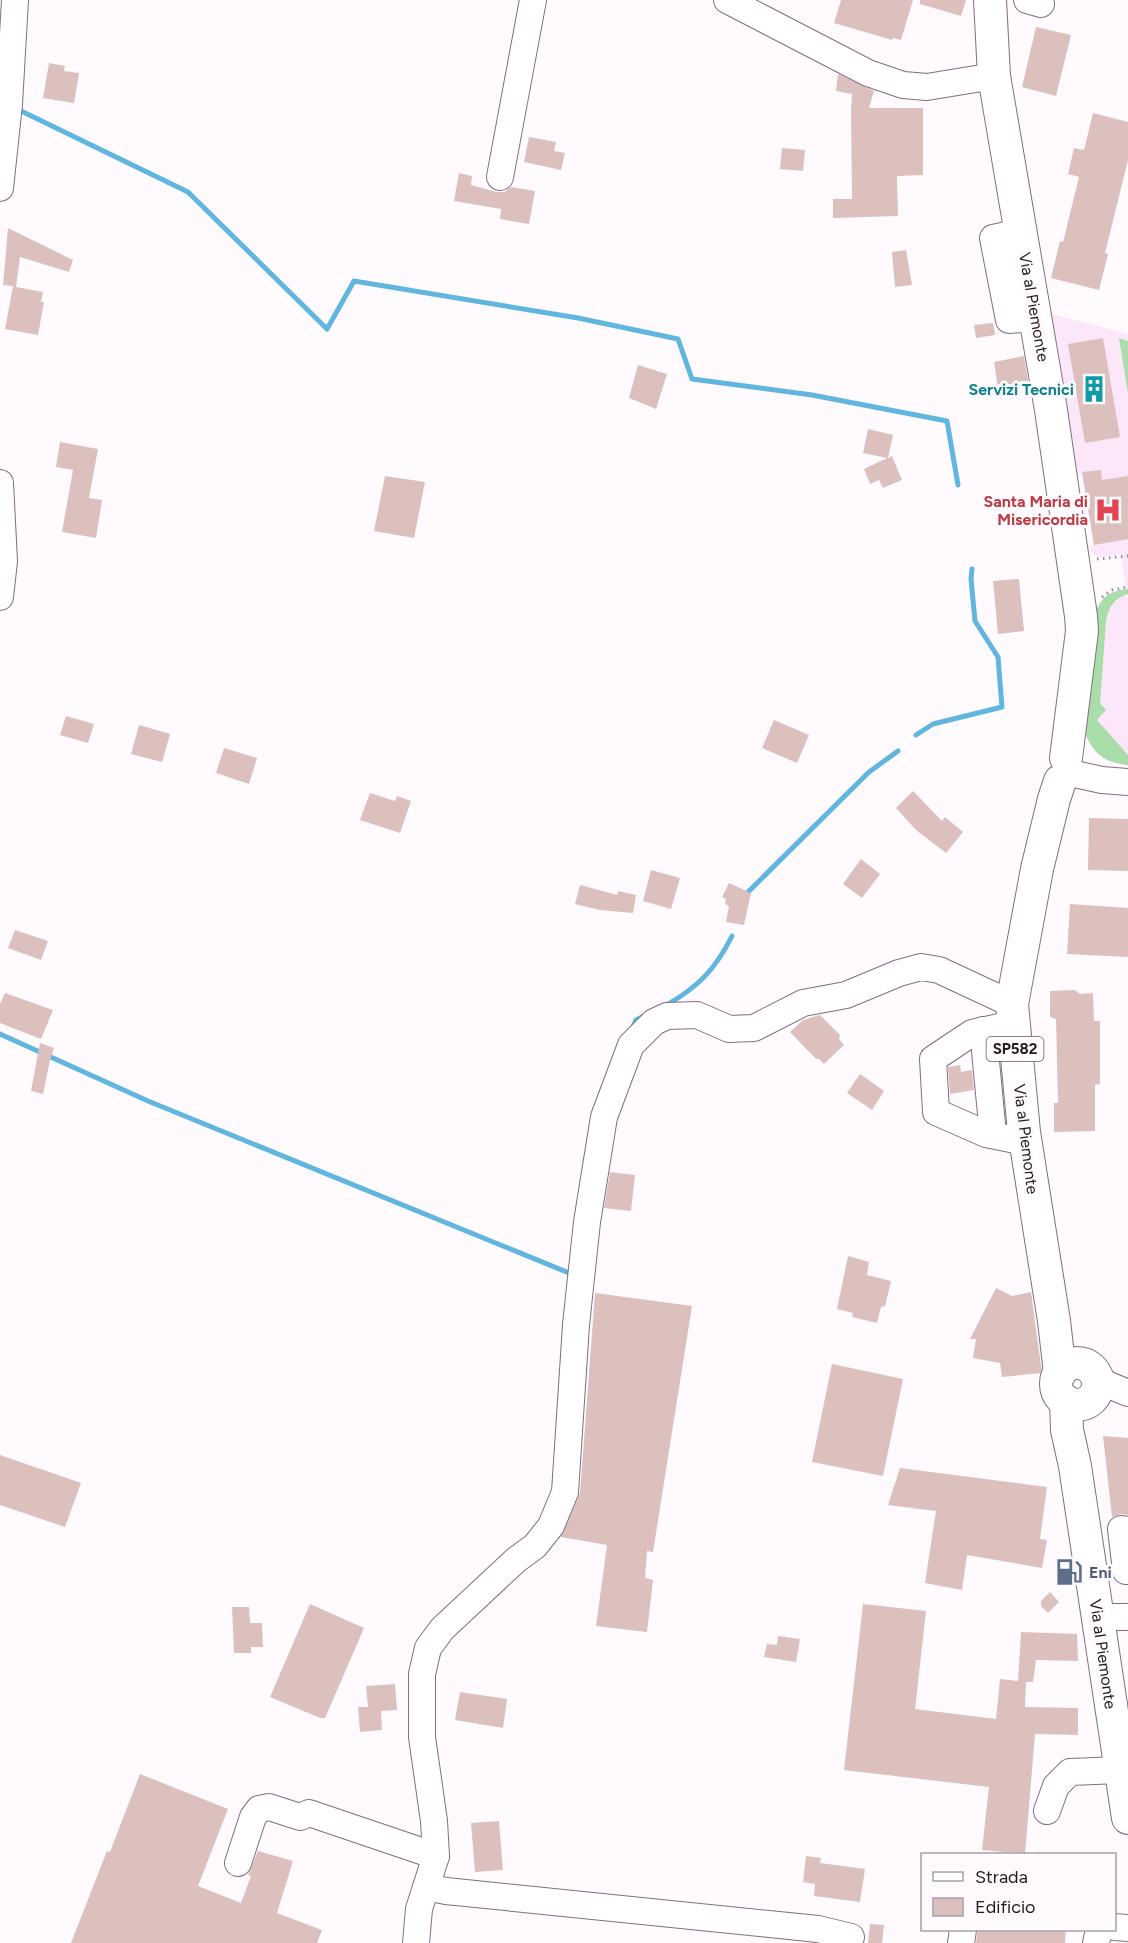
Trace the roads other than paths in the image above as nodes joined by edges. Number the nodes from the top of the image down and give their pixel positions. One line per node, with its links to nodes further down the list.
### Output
1 (15, 0): 6 (street)
2 (533, 0): 7 (street)
3 (727, 0): 5 (street)
4 (990, 0): 5 (main road, Via al Piemonte / SP582)
5 (994, 76): 11 (main road, Via al Piemonte / SP582)
6 (5, 104): 8 (street)
7 (500, 177)
8 (0, 188)
9 (0, 483): 10 (street)
10 (0, 597)
11 (1068, 771): 12 (street); 13 (main road, Via al Piemonte / SP582)
12 (1128, 782)
13 (1012, 1014): 14 (street); 16 (main road, Via al Piemonte / SP582); 26 (street)
14 (983, 1030): 15 (street); 15 (street)
15 (993, 1135): 16 (street)
16 (1025, 1142): 17 (main road, Via al Piemonte / SP582)
17 (1080, 1386): 18 (street); 21 (main road, Via al Piemonte / SP582)
18 (1128, 1394)
19 (1128, 1530): 20 (street)
20 (1128, 1571)
21 (1097, 1617): 22 (street); 23 (main road, Via al Piemonte / SP582)
22 (1128, 1617)
23 (1120, 1770): 24 (street); 25 (main road, Via al Piemonte / SP582)
24 (1047, 1811)
25 (1127, 1811)
26 (436, 1856): 27 (street); 28 (street)
27 (238, 1863)
28 (426, 1887): 29 (street); 30 (street)
29 (851, 1936)
30 (416, 1943)

